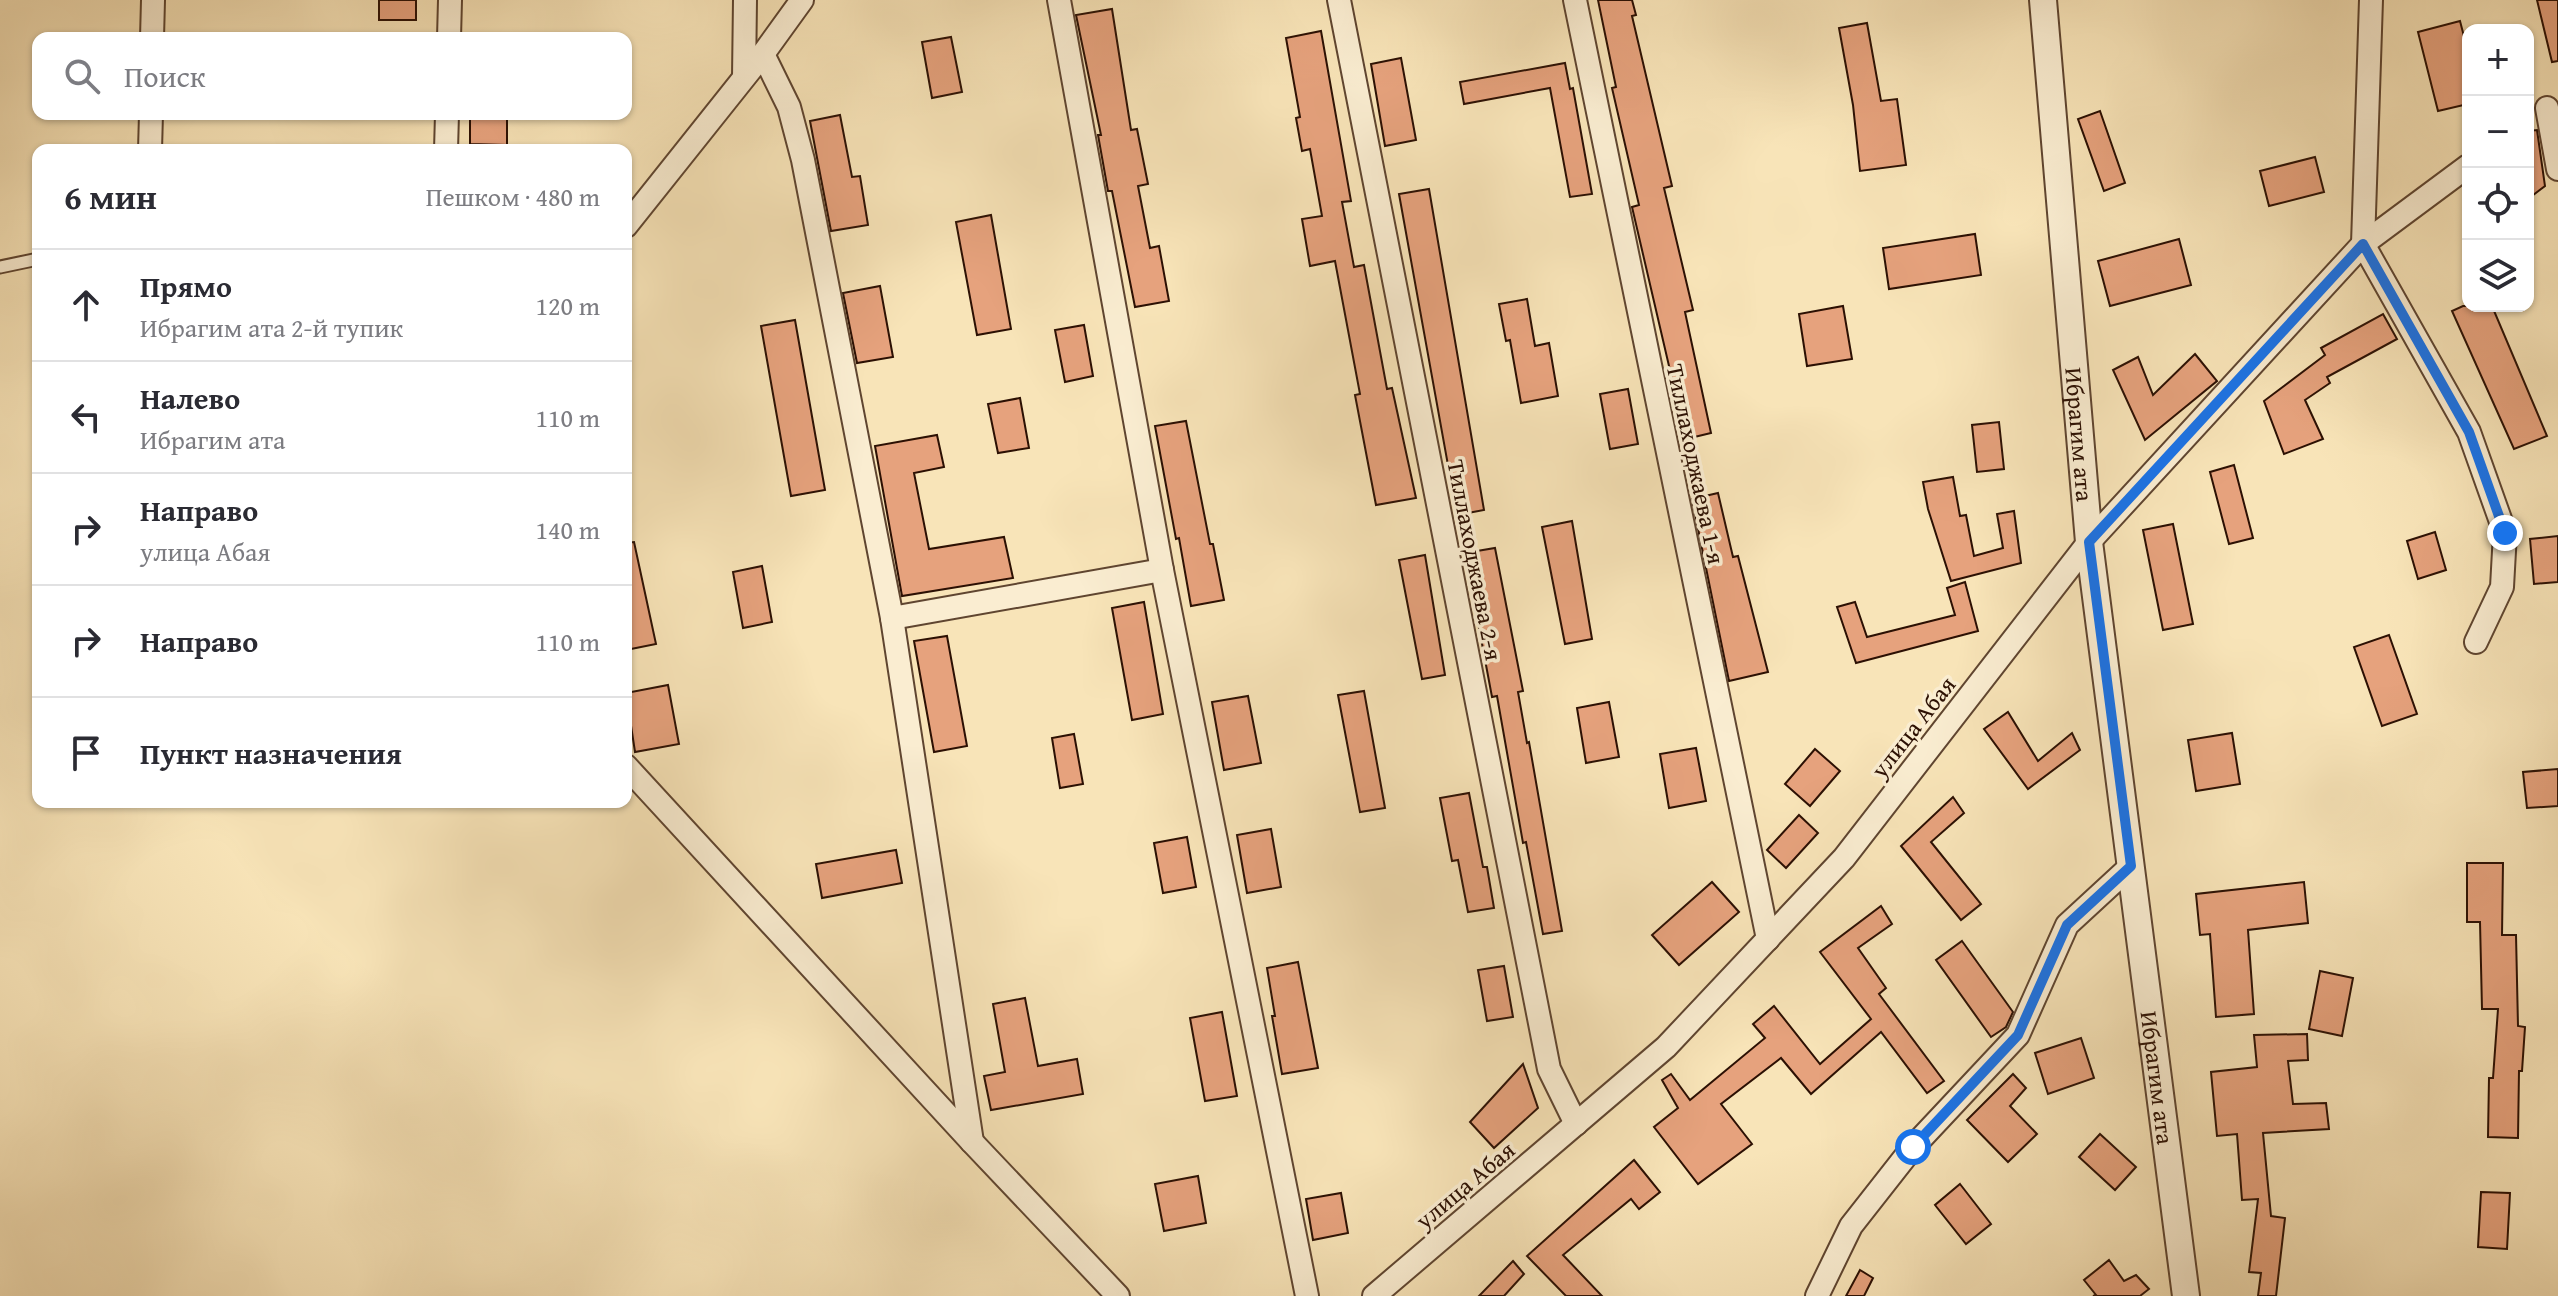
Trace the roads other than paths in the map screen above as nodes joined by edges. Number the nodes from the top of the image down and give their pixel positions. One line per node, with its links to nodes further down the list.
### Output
1 (153, 0): 10 (street)
2 (450, 0): 11 (street)
3 (745, 0): 13 (street)
4 (802, 0): 12 (street)
5 (1059, 0): 27 (street)
6 (1339, 0): 33 (street, Тиллаходжаева 2-я)
7 (1575, 0): 32 (street, Тиллаходжаева 1-я)
8 (2043, 0): 26 (street, Ибрагим ата)
9 (2371, 0): 23 (street)
10 (152, 32)
11 (449, 32)
12 (763, 54): 13 (street); 28 (street)
13 (744, 77): 22 (street)
14 (2553, 104): 15 (street); 21 (street)
15 (2534, 118)
16 (151, 120): 18 (street)
17 (447, 120): 19 (street)
18 (150, 144)
19 (446, 144)
20 (2465, 168): 23 (street, улица Абая)
21 (2558, 169)
22 (632, 218)
23 (2363, 244): 26 (street, улица Абая); 29 (street)
24 (32, 260): 25 (lane)
25 (0, 267)
26 (2089, 542): 31 (street, Ибрагим ата); 32 (street, улица Абая)
27 (1162, 570): 28 (street); 36 (street)
28 (892, 618): 34 (street)
29 (2476, 642)
30 (632, 773): 34 (street)
31 (2131, 866): 38 (street); 39 (street, Ибрагим ата)
32 (1768, 939): 33 (street, улица Абая)
33 (1576, 1124): 37 (street, улица Абая)
34 (972, 1142): 35 (street)
35 (1118, 1296)
36 (1307, 1296)
37 (1374, 1296)
38 (1817, 1296)
39 (2186, 1296)

